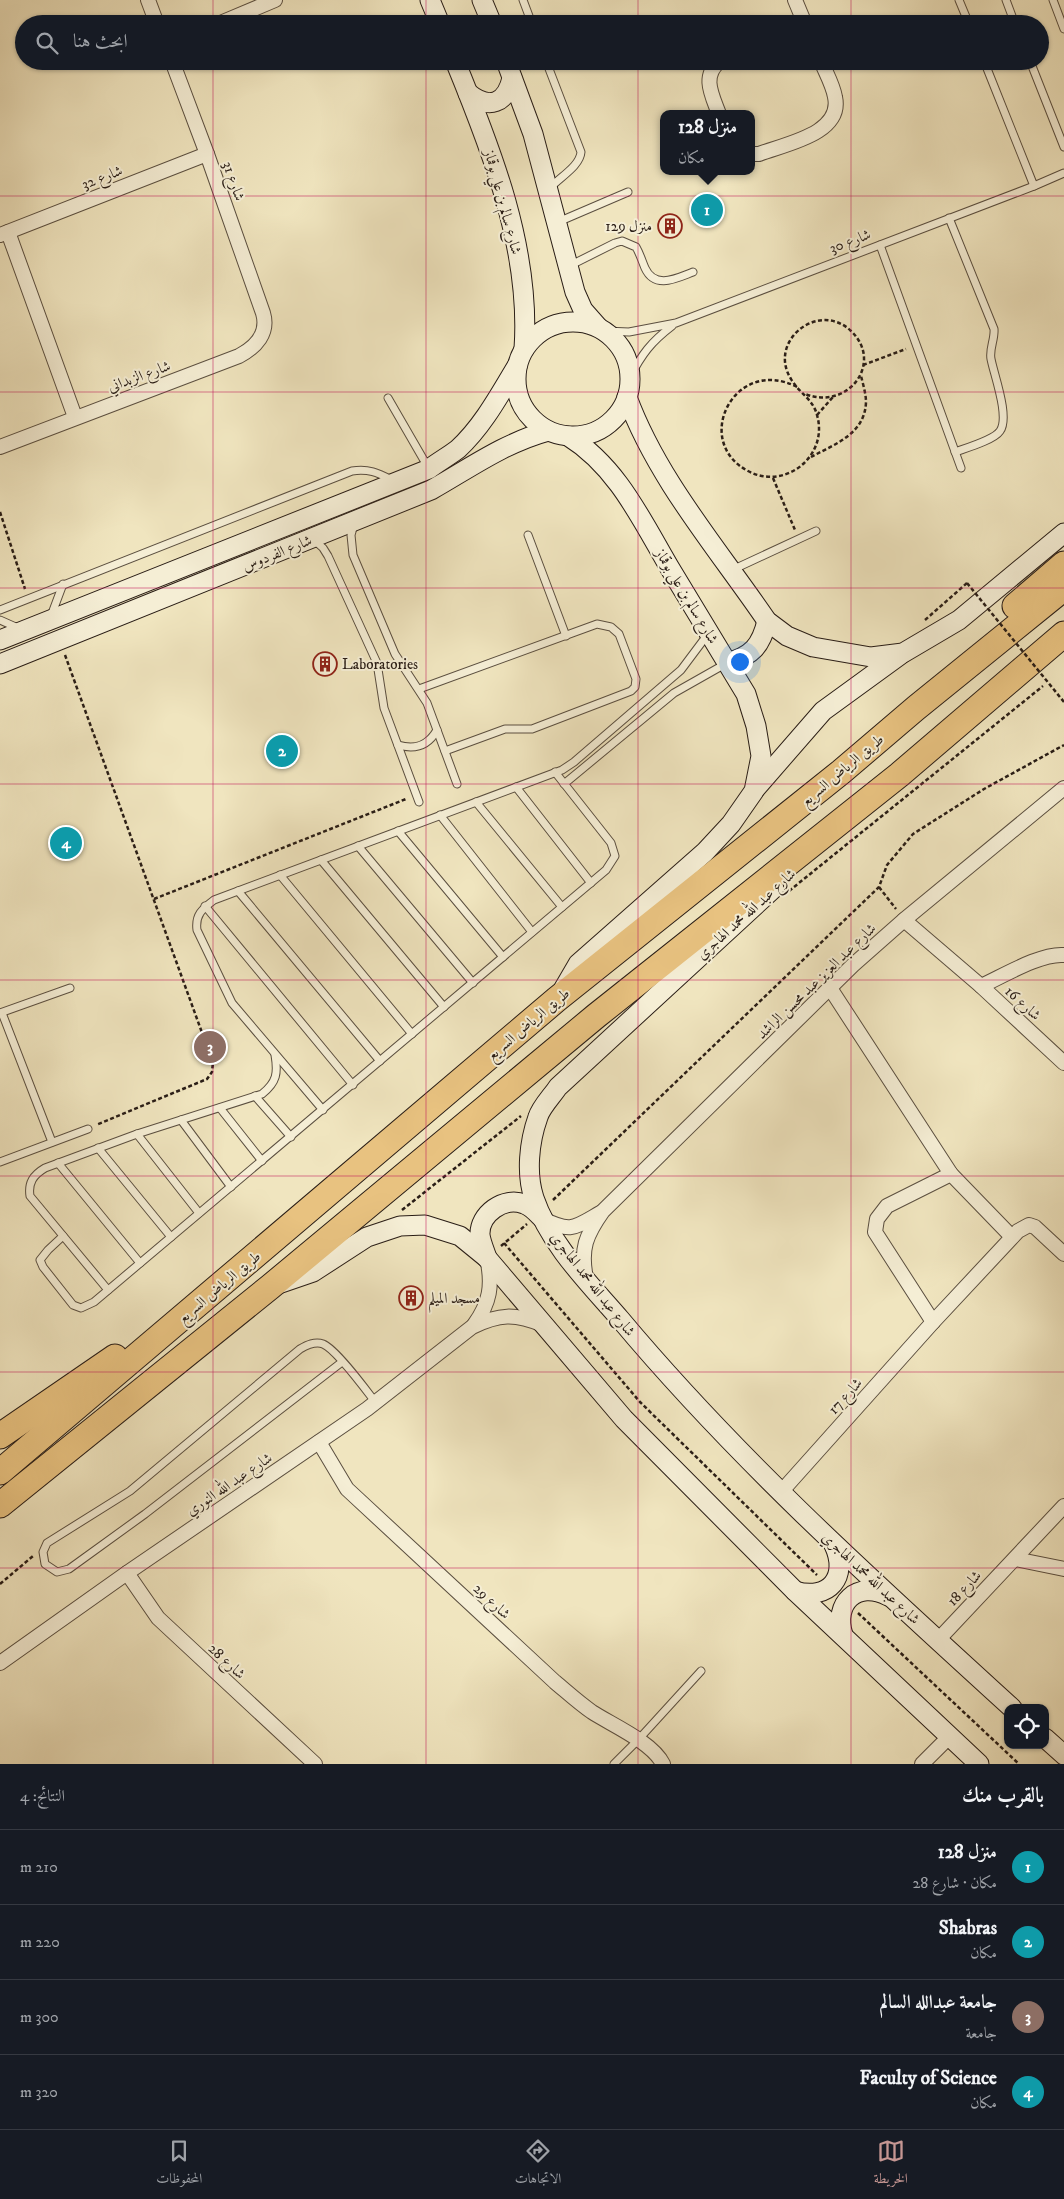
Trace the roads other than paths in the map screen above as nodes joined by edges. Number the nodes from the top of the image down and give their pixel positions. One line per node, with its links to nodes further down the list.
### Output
1 (148, 0): 10 (street)
2 (275, 0): 11 (street)
3 (430, 0): 12 (main road)
4 (482, 0): 13 (main road)
5 (523, 0): 14 (lane)
6 (795, 0): 15 (street)
7 (959, 0): 16 (lane)
8 (1006, 0): 17 (lane)
9 (1053, 0): 18 (lane)
10 (154, 15)
11 (239, 15)
12 (436, 15)
13 (488, 15)
14 (529, 15)
15 (801, 15)
16 (965, 15)
17 (1012, 15)
18 (1064, 28)
19 (175, 70): 30 (street, شارع 31)
20 (459, 70): 27 (main road, شارع سالم بن علي بوقماز)
21 (509, 70): 27 (main road); 34 (main road)
22 (549, 70): 34 (lane)
23 (710, 70): 28 (street)
24 (825, 70): 31 (street)
25 (988, 70): 33 (lane)
26 (1034, 70): 29 (lane)
27 (468, 93): 45 (main road, شارع سالم بن علي بوقماز)
28 (718, 110)
29 (1064, 147)
30 (207, 154): 38 (street, شارع 32); 42 (street, شارع 31)
31 (755, 154)
32 (1064, 173): 33 (lane, شارع 30)
33 (1034, 186): 36 (lane, شارع 30)
34 (548, 190): 37 (main road)
35 (628, 192): 37 (lane)
36 (949, 218): 39 (lane, شارع 30); 53 (lane)
37 (558, 222): 40 (main road)
38 (4, 233): 49 (street, شارع 32)
39 (880, 245): 43 (lane, شارع 30); 53 (lane)
40 (567, 267): 41 (lane); 44 (main road)
41 (693, 272)
42 (264, 313): 49 (street, شارع الزبداني)
43 (676, 323): 44 (lane, شارع 30); 46 (lane, شارع 30)
44 (601, 329): 45 (main road); 46 (main road)
45 (520, 357): 50 (main road); 55 (main road, شارع الفردوس)
46 (630, 377): 48 (main road)
47 (388, 398): 55 (lane)
48 (627, 398): 51 (main road); 63 (main road)
49 (75, 417): 52 (street, شارع الزبداني)
50 (548, 431): 51 (main road); 57 (main road, شارع الفردوس)
51 (568, 436): 71 (main road, شارع سالم بن علي بوقماز)
52 (0, 446)
53 (955, 452): 54 (lane)
54 (961, 468)
55 (429, 469): 56 (main road, شارع الفردوس)
56 (397, 482): 64 (lane); 68 (main road, شارع الفردوس)
57 (355, 521): 61 (main road, شارع الفردوس); 78 (lane)
58 (816, 531): 63 (lane)
59 (1064, 532): 75 (main road)
60 (528, 535): 73 (lane)
61 (312, 539): 77 (main road, شارع الفردوس); 81 (lane)
62 (1064, 564): 79 (highway)
63 (732, 570): 69 (main road)
64 (63, 584): 66 (lane); 68 (lane)
65 (1064, 588): 79 (highway, طريق الرياض السريع)
66 (0, 610)
67 (0, 620): 70 (lane)
68 (50, 621): 70 (main road, شارع الفردوس)
69 (766, 621): 75 (main road); 76 (main road)
70 (23, 631): 74 (main road, شارع الفردوس)
71 (709, 633): 76 (main road, شارع سالم بن علي بوقماز); 83 (lane)
72 (1064, 634): 84 (highway)
73 (566, 636): 78 (lane); 82 (lane)
74 (0, 640)
75 (903, 653): 89 (main road)
76 (727, 663): 86 (lane); 89 (main road, شارع سالم بن علي بوقماز)
77 (0, 664)
78 (419, 689): 80 (lane)
79 (916, 708): 109 (highway, طريق الرياض السريع)
80 (436, 730): 81 (lane); 82 (lane)
81 (398, 745): 90 (lane)
82 (445, 751): 85 (lane)
83 (555, 772): 86 (lane); 87 (lane)
84 (899, 774): 133 (main road, شارع عبد الله محمد الهاجري); 141 (highway)
85 (457, 784)
86 (564, 784): 97 (lane)
87 (516, 787): 91 (lane); 97 (lane)
88 (1064, 788): 101 (street, شارع عبد العزيز عبد محسن الراشد)
89 (754, 791): 109 (main road, شارع سالم بن علي بوقماز)
90 (418, 798)
91 (476, 802): 92 (lane); 100 (lane)
92 (440, 815): 93 (lane); 102 (lane)
93 (398, 831): 94 (lane); 104 (lane)
94 (358, 846): 95 (lane); 105 (lane)
95 (321, 860): 96 (lane); 110 (lane)
96 (280, 875): 98 (lane); 112 (lane)
97 (591, 883): 100 (lane)
98 (238, 891): 99 (lane); 114 (lane)
99 (205, 906): 113 (lane); 116 (lane)
100 (562, 907): 102 (lane)
101 (904, 920): 106 (street, شارع 16); 108 (street, شارع عبد العزيز عبد محسن الراشد)
102 (532, 932): 104 (lane)
103 (1064, 956): 106 (street, شارع 16)
104 (503, 957): 105 (lane)
105 (472, 983): 110 (lane)
106 (981, 986): 115 (street, شارع 16)
107 (70, 988): 111 (lane)
108 (830, 988): 129 (street); 131 (street, شارع عبد العزيز عبد محسن الراشد)
109 (557, 999): 143 (highway, طريق الرياض السريع)
110 (444, 1007): 112 (lane)
111 (1, 1013): 124 (lane)
112 (412, 1034): 114 (lane)
113 (276, 1055): 117 (lane); 119 (lane)
114 (380, 1061): 116 (lane)
115 (1064, 1063)
116 (353, 1085): 119 (lane)
117 (255, 1096): 118 (lane); 123 (lane)
118 (220, 1108): 120 (lane); 126 (lane)
119 (323, 1110): 123 (lane)
120 (181, 1120): 122 (lane); 130 (lane)
121 (88, 1128): 124 (lane)
122 (137, 1134): 125 (lane); 132 (lane)
123 (291, 1137): 126 (lane)
124 (52, 1142): 127 (lane)
125 (98, 1148): 128 (lane); 135 (lane)
126 (262, 1161): 130 (lane)
127 (0, 1162)
128 (58, 1163): 134 (lane); 139 (lane)
129 (951, 1174): 136 (street); 144 (street)
130 (231, 1187): 132 (lane)
131 (603, 1211): 133 (street, شارع عبد العزيز عبد محسن الراشد); 140 (street, شارع عبد العزيز عبد محسن الراشد)
132 (200, 1213): 135 (lane)
133 (540, 1215): 138 (main road); 140 (main road, شارع عبد الله محمد الهاجري)
134 (63, 1236): 142 (lane); 142 (lane)
135 (171, 1237): 139 (lane)
136 (1012, 1237): 137 (street, شارع 17); 144 (street, شارع 17)
137 (1064, 1254)
138 (487, 1258): 141 (main road); 145 (main road); 146 (street, شارع عبد الله النوري)
139 (140, 1263): 142 (lane)
140 (586, 1279): 153 (main road, شارع عبد الله محمد الهاجري)
141 (270, 1287): 151 (highway)
142 (108, 1290)
143 (212, 1292): 149 (highway); 152 (highway, طريق الرياض السريع)
144 (933, 1322): 153 (street, شارع 17)
145 (543, 1325): 146 (street, شارع عبد الله النوري); 161 (main road)
146 (472, 1327): 148 (street, شارع عبد الله النوري)
147 (342, 1362): 147 (lane); 148 (lane)
148 (376, 1403): 150 (street, شارع عبد الله النوري)
149 (0, 1436)
150 (319, 1442): 160 (street, شارع عبد الله النوري); 169 (street, شارع 29)
151 (68, 1451): 154 (highway); 156 (highway)
152 (0, 1472)
153 (781, 1492): 157 (main road, شارع عبد الله محمد الهاجري)
154 (0, 1505)
155 (1064, 1506): 158 (street, شارع 18)
156 (0, 1519)
157 (833, 1544): 161 (main road); 162 (main road, شارع عبد الله محمد الهاجري)
158 (1015, 1559): 159 (street); 164 (street, شارع 18)
159 (1064, 1569)
160 (127, 1573): 165 (street, شارع عبد الله النوري); 172 (street, شارع 28)
161 (795, 1591): 163 (main road)
162 (889, 1596): 163 (main road); 164 (main road, شارع عبد الله محمد الهاجري)
163 (843, 1635): 168 (main road)
164 (938, 1640): 167 (main road, شارع عبد الله محمد الهاجري)
165 (0, 1663)
166 (701, 1671): 169 (lane)
167 (1008, 1704)
168 (949, 1737): 175 (street); 176 (main road)
169 (638, 1740): 173 (lane); 174 (street, شارع 29)
170 (1049, 1742): 171 (main road)
171 (1064, 1755)
172 (315, 1764)
173 (614, 1764)
174 (663, 1764)
175 (922, 1764)
176 (979, 1764)

